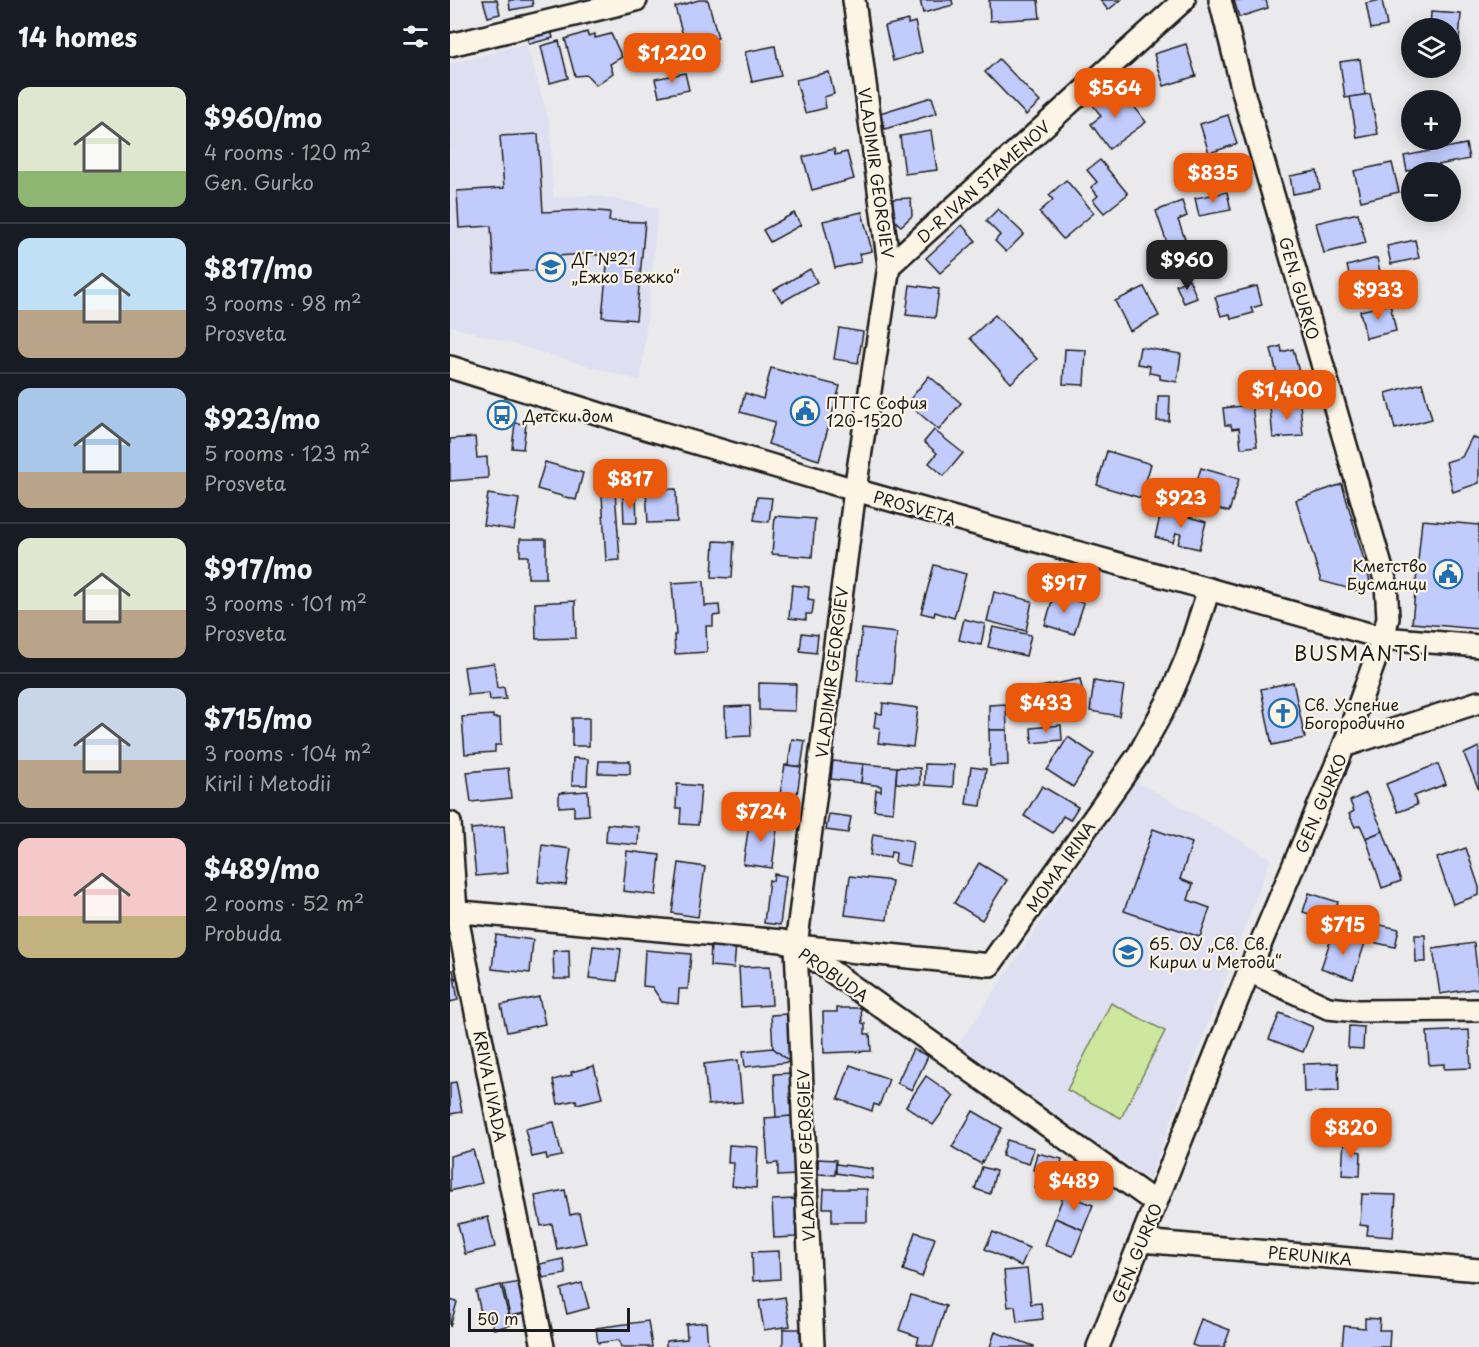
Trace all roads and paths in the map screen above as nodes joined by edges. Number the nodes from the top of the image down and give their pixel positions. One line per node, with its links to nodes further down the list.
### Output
1 (636, 0): 5 (street)
2 (854, 0): 6 (street, VLADIMIR GEORGIEV)
3 (1184, 0): 6 (street, D-R IVAN STAMENOV)
4 (1220, 0): 10 (street, GEN. GURKO)
5 (450, 45)
6 (889, 266): 8 (street, VLADIMIR GEORGIEV)
7 (450, 368): 8 (street, PROSVETA)
8 (855, 490): 9 (street, PROSVETA); 16 (street, VLADIMIR GEORGIEV)
9 (1209, 589): 10 (street, PROSVETA); 16 (street, MOMA IRINA)
10 (1383, 638): 11 (street, PROSVETA); 13 (street, GEN. GURKO)
11 (1479, 646)
12 (1479, 702): 13 (street)
13 (1344, 746): 17 (street, GEN. GURKO)
14 (450, 823): 15 (street, KRIVA LIVADA)
15 (453, 911): 16 (street, PROBUDA); 22 (street, KRIVA LIVADA)
16 (796, 946): 19 (street, PROBUDA); 23 (street, VLADIMIR GEORGIEV)
17 (1249, 971): 18 (street); 19 (street, GEN. GURKO)
18 (1479, 1010)
19 (1156, 1203): 20 (street, GEN. GURKO)
20 (1141, 1242): 21 (street, PERUNIKA); 24 (street, GEN. GURKO)
21 (1479, 1270)
22 (543, 1347)
23 (813, 1347)
24 (1098, 1347)

